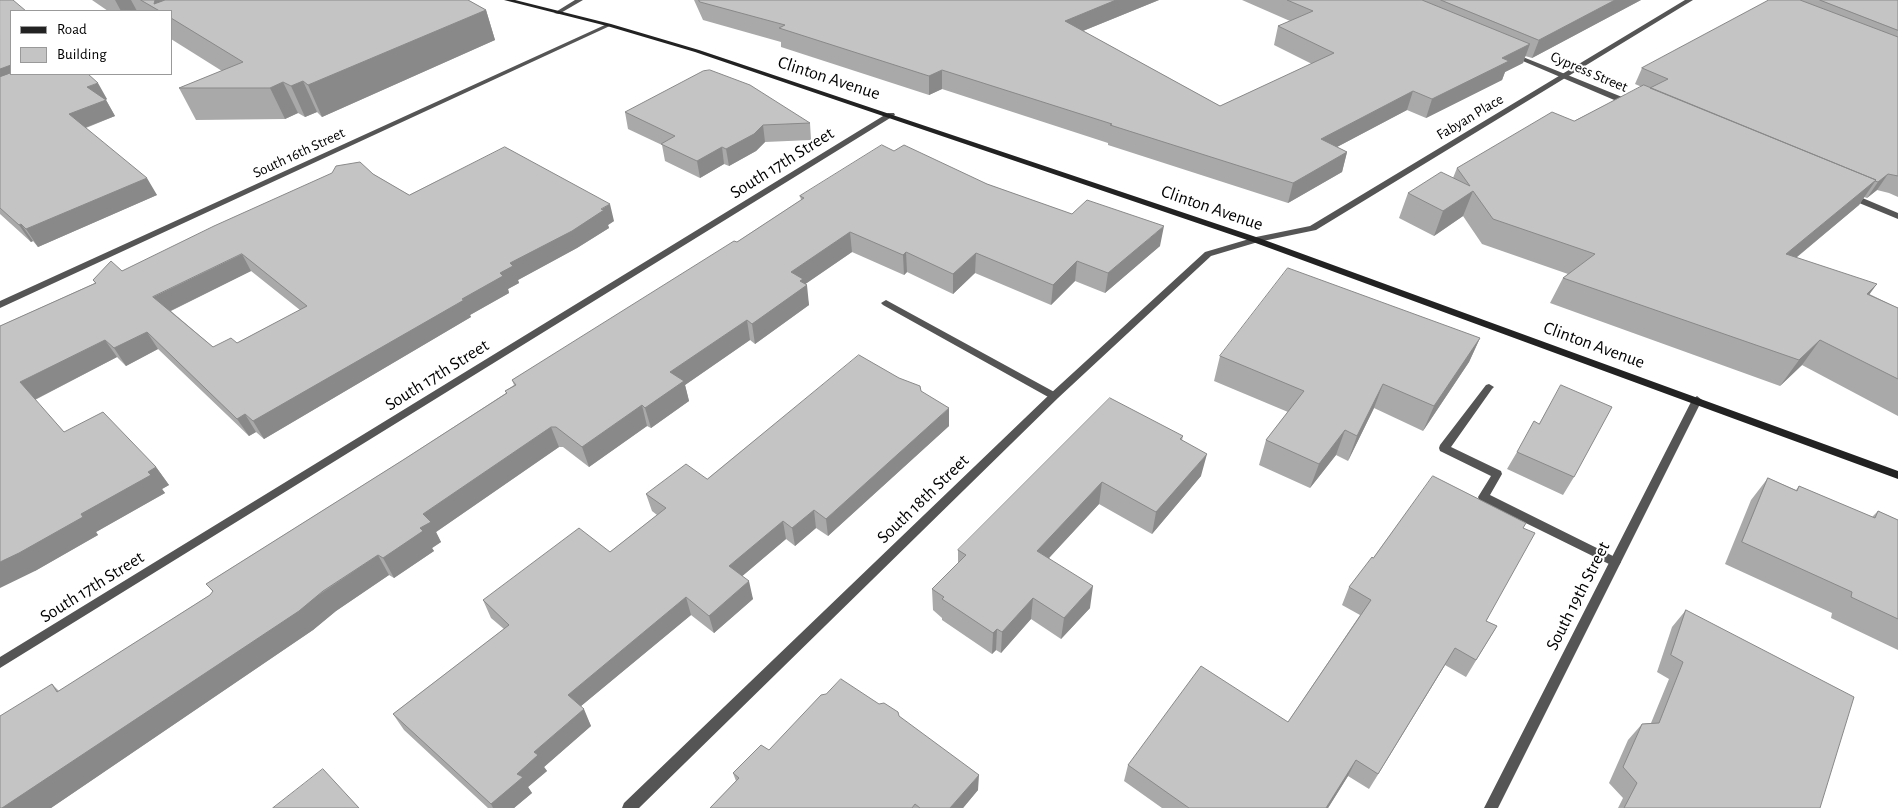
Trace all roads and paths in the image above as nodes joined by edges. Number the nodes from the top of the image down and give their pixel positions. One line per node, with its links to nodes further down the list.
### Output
1 (507, 0): 4 (main road, Clinton Avenue)
2 (580, 0): 4 (street)
3 (1690, 0): 7 (street, Fabyan Place)
4 (557, 13): 5 (main road, Clinton Avenue)
5 (609, 25): 9 (main road, Clinton Avenue); 14 (street, South 16th Street)
6 (1509, 54): 7 (street, Cypress Street)
7 (1564, 76): 8 (street, Cypress Street); 12 (street, Fabyan Place)
8 (1636, 107)
9 (891, 115): 12 (main road, Clinton Avenue); 20 (street, South 17th Street)
10 (1844, 194): 11 (street)
11 (1898, 216)
12 (1256, 240): 16 (street, South 18th Street); 17 (main road, Clinton Avenue)
13 (886, 303): 16 (street)
14 (0, 305)
15 (1488, 387): 19 (street)
16 (1054, 396): 21 (street, South 18th Street)
17 (1697, 400): 18 (main road, Clinton Avenue); 19 (street, South 19th Street)
18 (1898, 476)
19 (1615, 562): 22 (street, South 19th Street)
20 (0, 663)
21 (630, 808)
22 (1491, 808)

